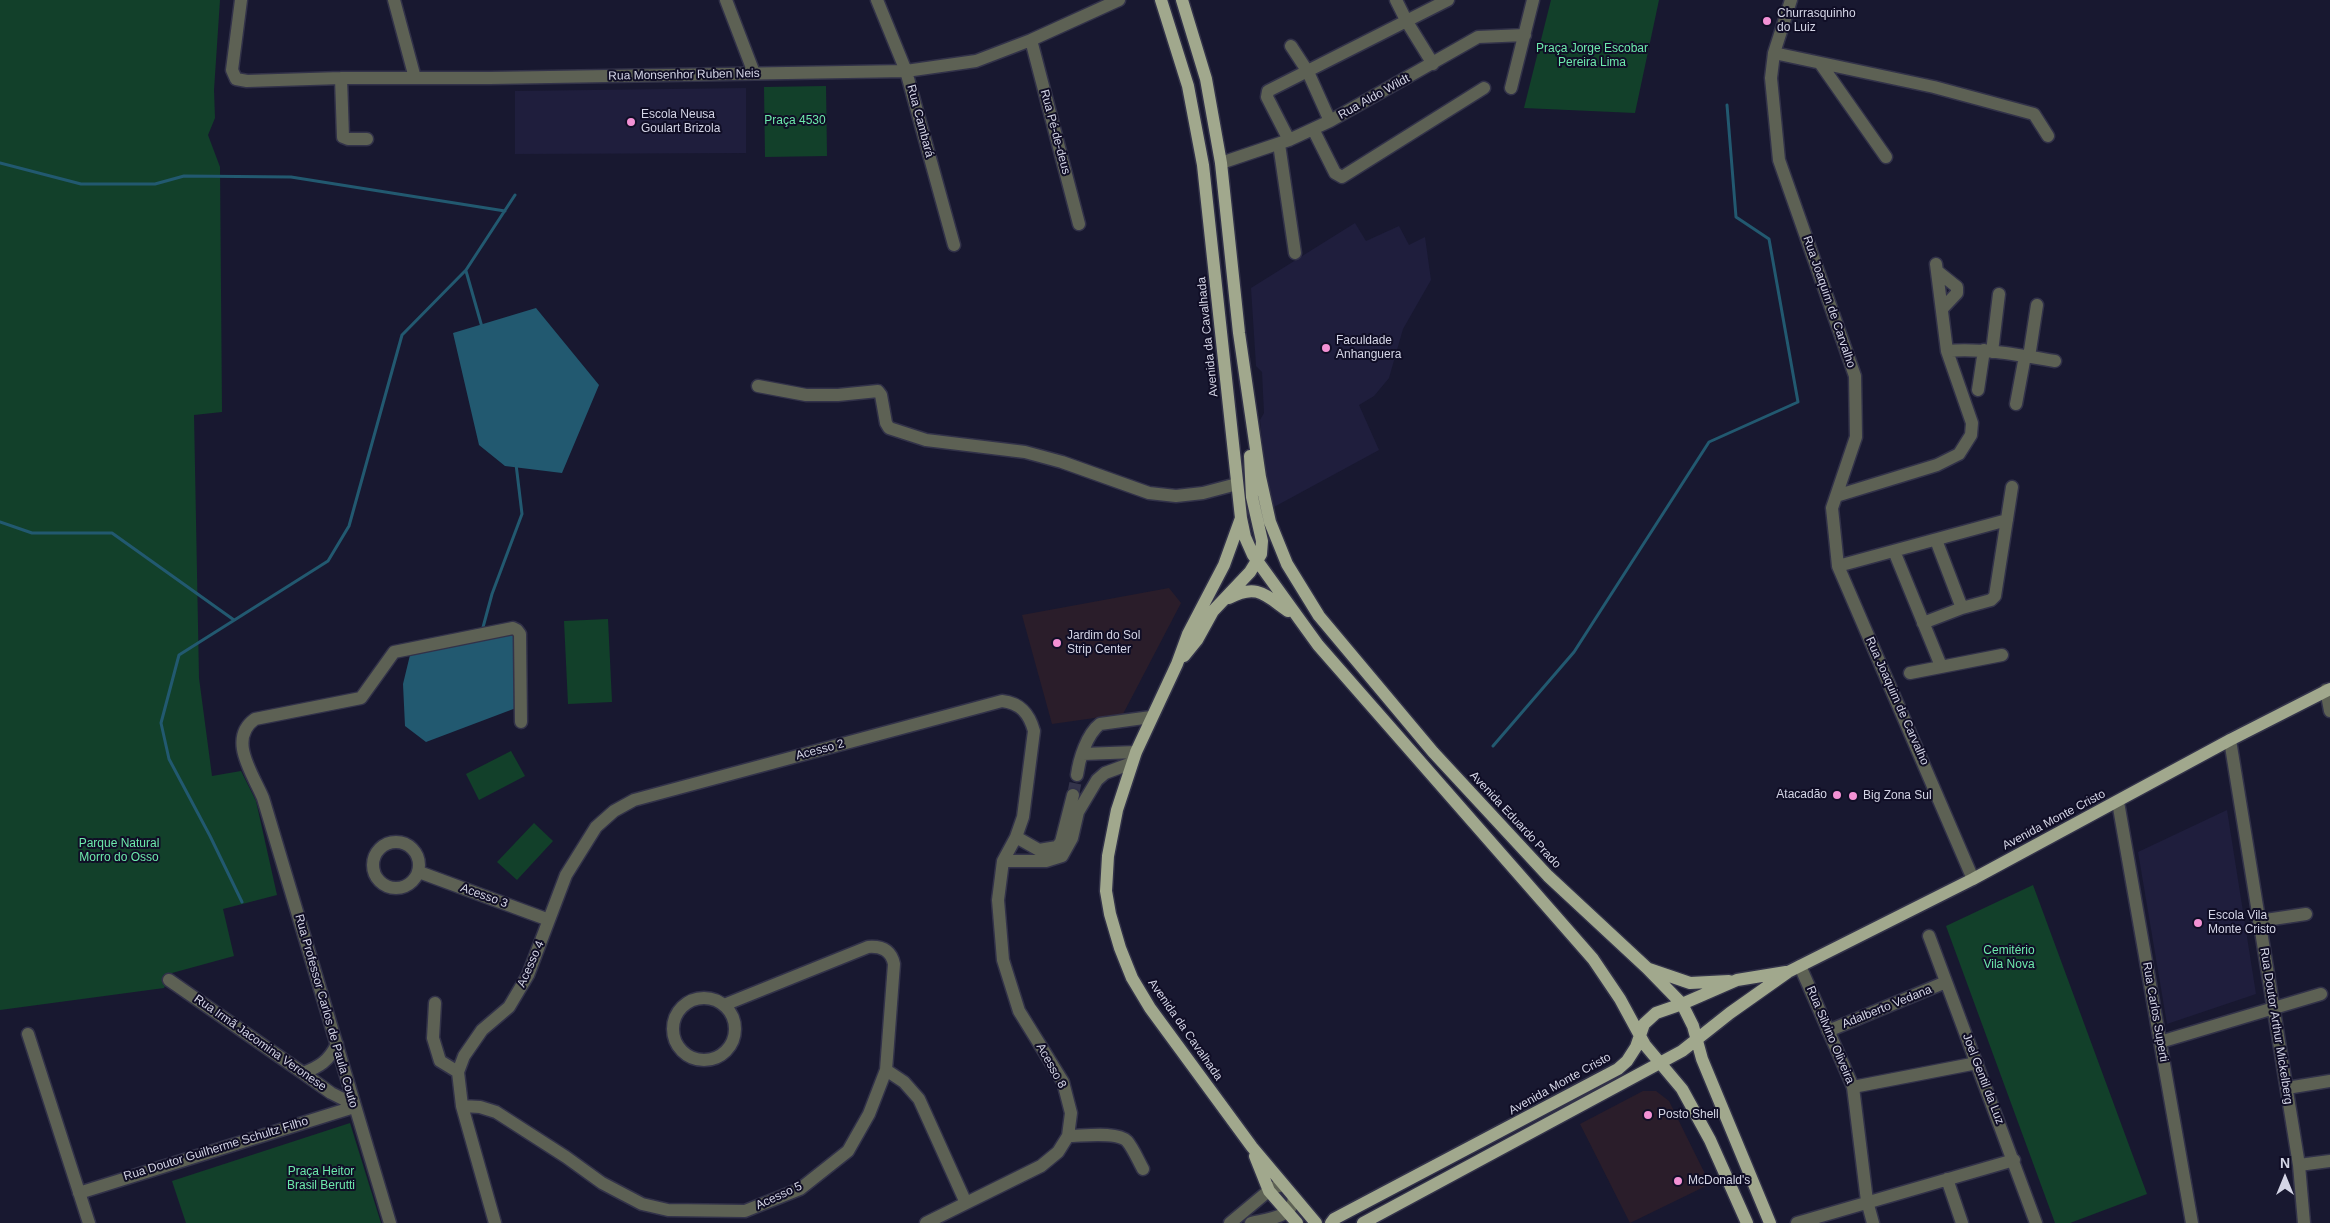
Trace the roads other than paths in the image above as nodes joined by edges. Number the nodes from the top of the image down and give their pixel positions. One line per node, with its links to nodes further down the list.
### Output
1 (240, 0): 22 (street, Rua Monsenhor Ruben Neis)
2 (394, 0): 23 (street)
3 (726, 0): 21 (street)
4 (877, 0): 19 (street, Rua Cambará)
5 (1119, 0): 14 (street, Rua Monsenhor Ruben Neis)
6 (1160, 0): 34 (main road, Avenida da Cavalhada)
7 (1182, 0): 32 (main road)
8 (1396, 0): 12 (street)
9 (1448, 0): 12 (street)
10 (1534, 0): 13 (street)
11 (1791, 0): 16 (street, Rua Joaquim de Carvalho)
12 (1407, 22): 18 (street); 20 (street)
13 (1525, 35): 18 (street, Rua Aldo Wildt); 25 (street)
14 (1030, 40): 19 (street, Rua Monsenhor Ruben Neis); 33 (street, Rua Pé-de-deus)
15 (1291, 46): 20 (street)
16 (1774, 53): 17 (street); 53 (street, Rua Joaquim de Carvalho)
17 (1820, 63): 28 (street); 31 (street)
18 (1433, 64): 26 (street, Rua Aldo Wildt)
19 (906, 71): 21 (street, Rua Monsenhor Ruben Neis); 35 (street, Rua Cambará)
20 (1308, 72): 26 (street); 30 (street)
21 (754, 73): 23 (street, Rua Monsenhor Ruben Neis)
22 (342, 78): 23 (street, Rua Monsenhor Ruben Neis); 29 (street)
23 (415, 78)
24 (1484, 88): 27 (street)
25 (1511, 88)
26 (1330, 121): 27 (street, Rua Aldo Wildt)
27 (1312, 129): 30 (street, Rua Aldo Wildt)
28 (2048, 136)
29 (367, 140)
30 (1284, 142): 32 (street, Rua Aldo Wildt); 36 (street)
31 (1886, 157)
32 (1221, 163): 38 (main road)
33 (1078, 224)
34 (1211, 240): 38 (main road); 41 (main road, Avenida da Cavalhada)
35 (954, 245)
36 (1295, 253)
37 (1999, 294): 42 (street)
38 (1237, 304): 48 (main road)
39 (2037, 305): 44 (street)
40 (1942, 309): 40 (street); 43 (street)
41 (1223, 342): 48 (main road); 51 (main road, Avenida da Cavalhada)
42 (1988, 351): 43 (street); 44 (street); 47 (street)
43 (1947, 352): 53 (street)
44 (2027, 357): 45 (street); 49 (street)
45 (2055, 361)
46 (758, 386): 51 (street)
47 (1978, 390)
48 (1248, 402): 50 (main road)
49 (2016, 404)
50 (1251, 428): 58 (main road); 87 (main road, Avenida Eduardo Prado)
51 (1237, 484): 54 (main road, Avenida da Cavalhada)
52 (2012, 487): 55 (street)
53 (1836, 496): 59 (street, Rua Joaquim de Carvalho)
54 (1241, 518): 58 (main road); 65 (main road, Avenida da Cavalhada)
55 (2007, 520): 56 (street); 61 (street)
56 (1936, 540): 57 (street); 61 (street)
57 (1894, 551): 59 (street); 63 (street)
58 (1258, 561): 60 (main road, Avenida da Cavalhada); 62 (main road)
59 (1838, 566): 81 (street, Rua Joaquim de Carvalho)
60 (1222, 601): 62 (main road); 65 (main road, Avenida da Cavalhada)
61 (1962, 608): 63 (street)
62 (1297, 618): 98 (main road)
63 (1923, 623): 66 (street)
64 (2002, 655): 66 (street)
65 (1177, 664): 70 (main road, Avenida da Cavalhada)
66 (1941, 666): 67 (street)
67 (1910, 673)
68 (2328, 690): 69 (street); 72 (main road, Avenida Monte Cristo)
69 (2330, 711)
70 (1151, 717): 73 (street); 74 (main road, Avenida da Cavalhada)
71 (521, 722): 102 (street, Rua Professor Carlos de Paula Couto)
72 (2230, 740): 77 (main road, Avenida Monte Cristo); 84 (street, Rua Doutor Arthur Mickelberg)
73 (1083, 754): 74 (street); 75 (street)
74 (1134, 758): 79 (street); 114 (main road, Avenida da Cavalhada)
75 (1077, 775)
76 (1073, 795): 78 (street)
77 (2118, 802): 81 (main road, Avenida Monte Cristo); 101 (street, Rua Carlos Superti)
78 (1016, 837): 79 (street, Acesso 8); 83 (street, Acesso 2)
79 (1003, 861): 113 (street, Acesso 8)
80 (419, 872): 83 (street, Acesso 3)
81 (1973, 879): 86 (main road, Avenida Monte Cristo)
82 (2306, 914): 84 (street)
83 (549, 920): 106 (street, Acesso 4)
84 (2259, 921): 96 (street, Rua Doutor Arthur Mickelberg)
85 (1929, 936): 91 (street, Joel Gentil da Luz)
86 (1800, 966): 88 (main road, Avenida Monte Cristo); 97 (street, Rua Silvino Oliveira)
87 (1647, 968): 90 (main road); 95 (main road, Avenida Eduardo Prado)
88 (1788, 972): 90 (main road, Avenida Monte Cristo); 100 (main road, Avenida Monte Cristo)
89 (169, 980): 107 (street, Rua Irmã Jacomina Veronese)
90 (1737, 980): 95 (main road, Avenida Monte Cristo)
91 (1946, 982): 97 (street, Adalberto Vedana); 104 (street, Joel Gentil da Luz)
92 (2321, 994): 96 (street)
93 (435, 1003): 106 (street)
94 (724, 1004): 94 (street); 105 (street, Acesso 5)
95 (1682, 1004): 98 (main road, Avenida Monte Cristo); 100 (main road, Avenida Eduardo Prado)
96 (2273, 1009): 101 (street); 110 (street, Rua Doutor Arthur Mickelberg)
97 (1828, 1031): 109 (street, Rua Silvino Oliveira)
98 (1639, 1033): 103 (main road); 135 (main road, Avenida Monte Cristo)
99 (28, 1034): 122 (street)
100 (1696, 1038): 103 (main road, Avenida Monte Cristo); 139 (main road, Avenida Eduardo Prado)
101 (2160, 1042): 144 (street, Rua Carlos Superti)
102 (337, 1044): 107 (street); 111 (street, Rua Professor Carlos de Paula Couto)
103 (1660, 1061): 126 (main road, Avenida Monte Cristo); 138 (main road)
104 (1977, 1063): 109 (street); 115 (street, Joel Gentil da Luz)
105 (886, 1070): 112 (street, Acesso 5); 125 (street)
106 (458, 1072): 112 (street)
107 (303, 1073): 111 (street, Rua Irmã Jacomina Veronese)
108 (2330, 1081): 110 (street)
109 (1853, 1087): 124 (street, Rua Silvino Oliveira)
110 (2287, 1088): 117 (street, Rua Doutor Arthur Mickelberg)
111 (354, 1105): 122 (street, Rua Doutor Guilherme Schultz Filho); 129 (street, Rua Professor Carlos de Paula Couto)
112 (462, 1106): 130 (street)
113 (1068, 1136): 118 (street); 125 (street)
114 (1252, 1147): 120 (main road, Avenida da Cavalhada); 121 (main road, Avenida da Cavalhada)
115 (2014, 1160): 119 (street); 143 (street, Joel Gentil da Luz)
116 (2330, 1160): 117 (street)
117 (2299, 1166): 145 (street, Rua Doutor Arthur Mickelberg)
118 (1143, 1169)
119 (1947, 1179): 124 (street); 142 (street)
120 (1283, 1184): 121 (street); 123 (main road, Avenida da Cavalhada)
121 (1268, 1191): 127 (main road, Avenida da Cavalhada); 132 (street)
122 (79, 1193): 128 (street)
123 (1294, 1198): 127 (street); 134 (main road, Avenida da Cavalhada)
124 (1867, 1201): 140 (street); 141 (street, Rua Silvino Oliveira)
125 (966, 1203): 131 (street)
126 (1397, 1206): 136 (main road, Avenida Monte Cristo); 137 (main road)
127 (1294, 1220): 133 (street)
128 (89, 1223)
129 (390, 1223)
130 (495, 1223)
131 (926, 1223)
132 (1230, 1223)
133 (1251, 1223)
134 (1316, 1223)
135 (1331, 1223)
136 (1363, 1223)
137 (1382, 1223)
138 (1747, 1223)
139 (1770, 1223)
140 (1797, 1223)
141 (1873, 1223)
142 (1962, 1223)
143 (2036, 1223)
144 (2192, 1223)
145 (2304, 1223)

